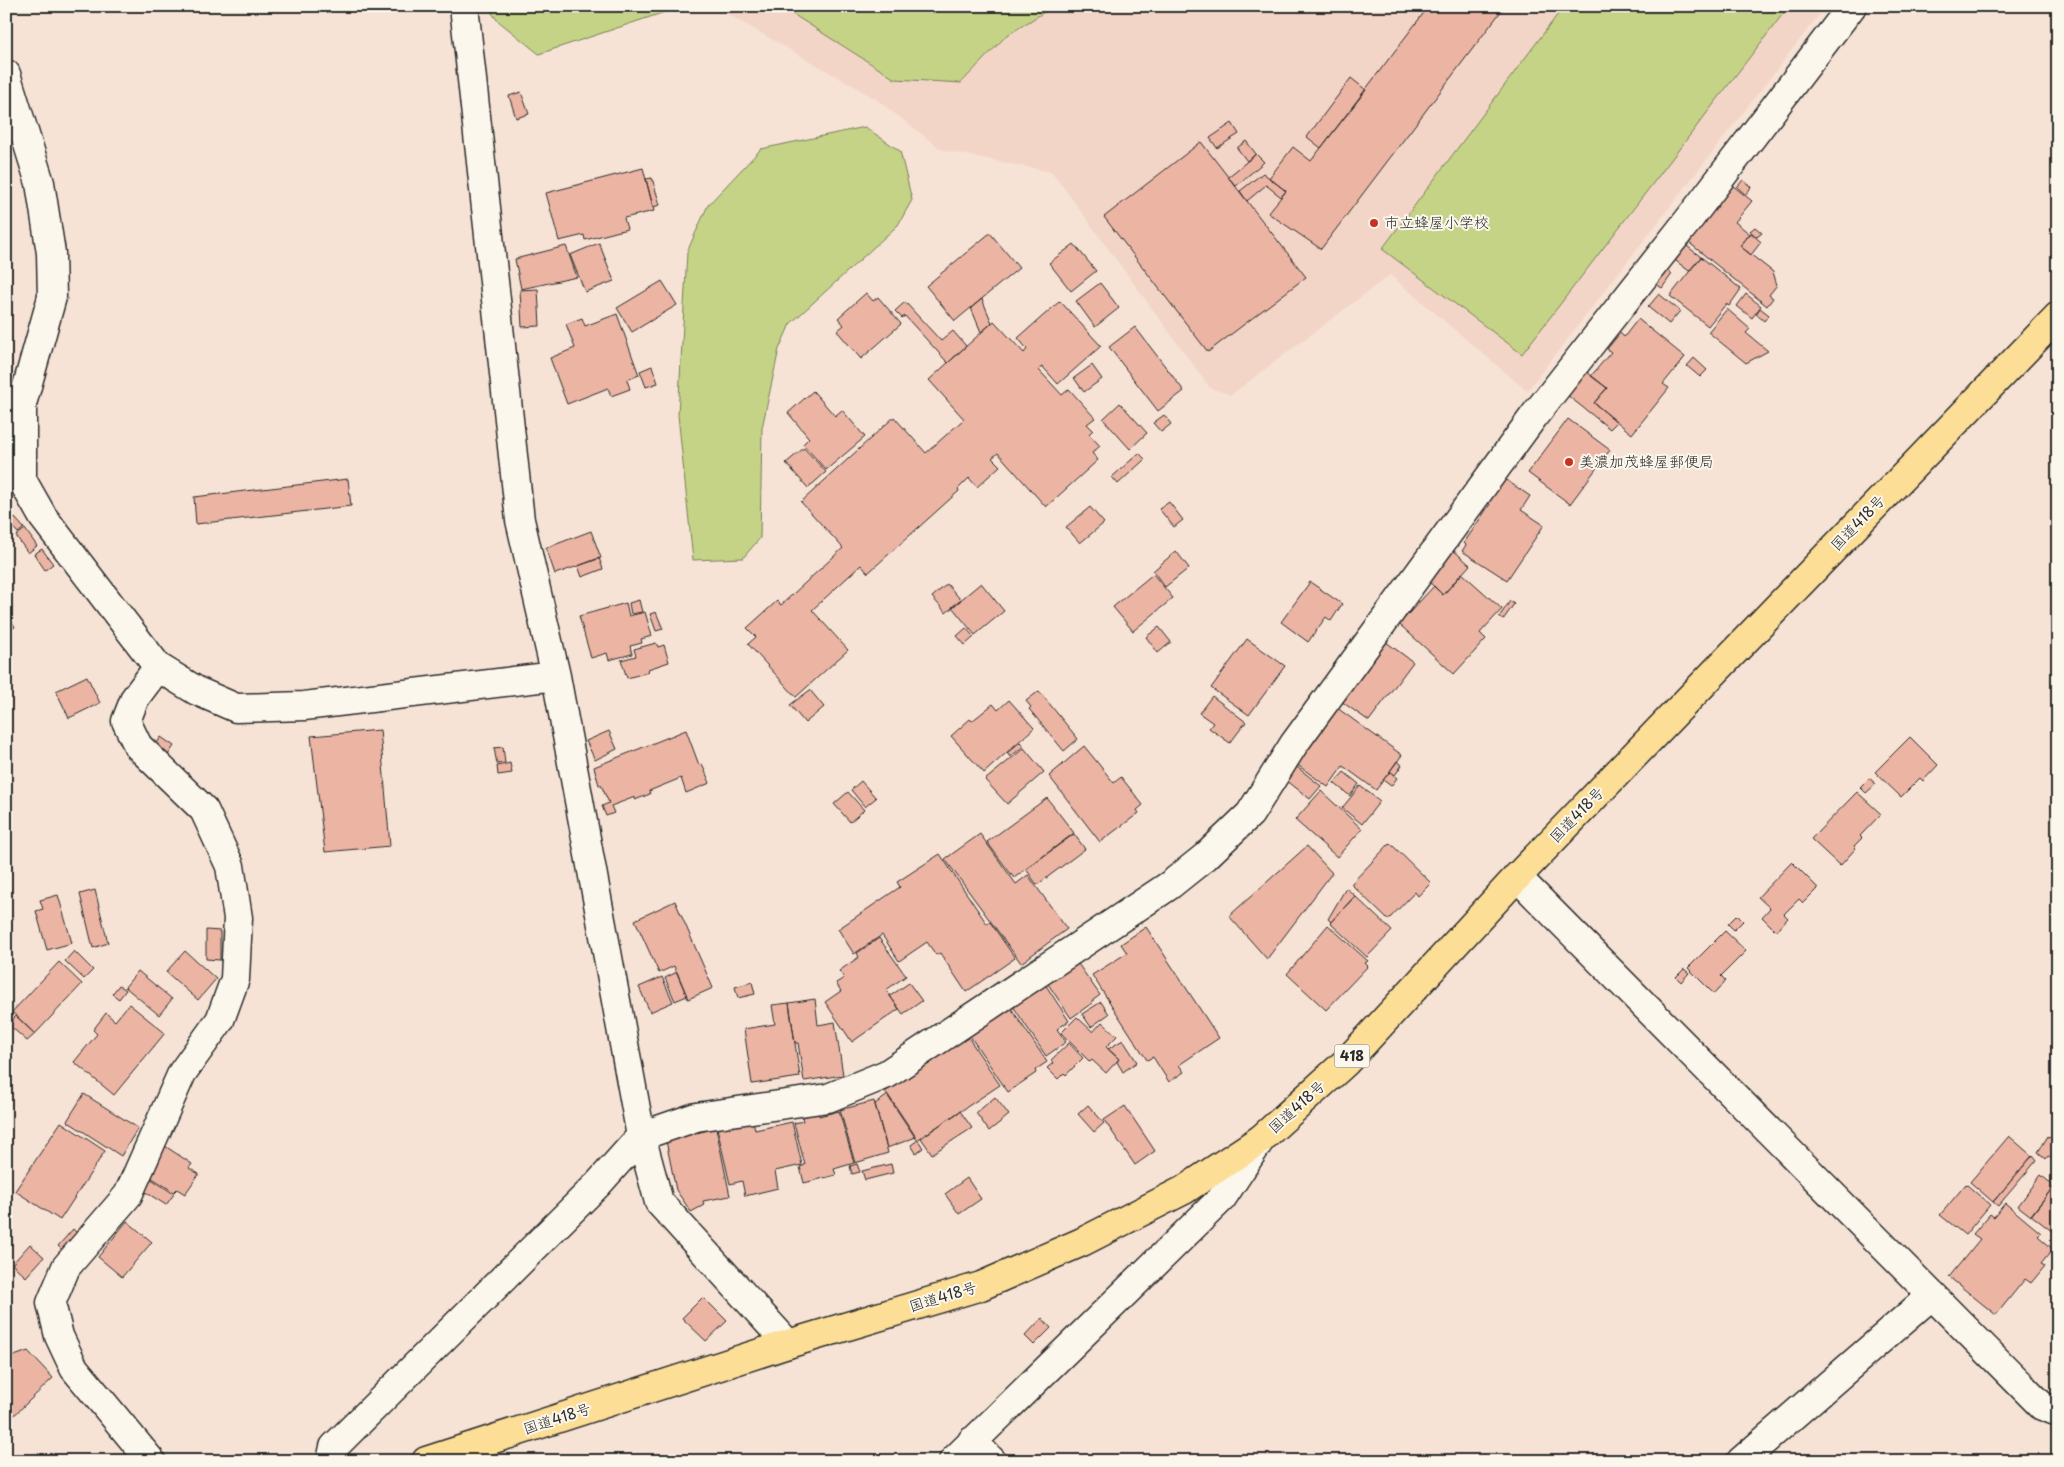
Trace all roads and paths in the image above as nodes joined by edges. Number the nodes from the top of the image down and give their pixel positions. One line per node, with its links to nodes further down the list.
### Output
1 (464, 6): 6 (street)
2 (1852, 6): 8 (street)
3 (6, 74): 5 (street)
4 (2058, 316): 7 (highway, 国道418号 / 418)
5 (158, 667): 6 (street); 14 (street)
6 (556, 676): 8 (street)
7 (1517, 877): 9 (highway, 国道418号 / 418); 10 (street)
8 (641, 1136): 11 (street); 15 (street)
9 (1261, 1139): 11 (highway, 国道418号 / 418); 13 (street)
10 (1932, 1295): 12 (street); 19 (street)
11 (788, 1344): 16 (highway, 国道418号 / 418)
12 (2058, 1412)
13 (972, 1441): 17 (street); 18 (street)
14 (151, 1461)
15 (331, 1461)
16 (426, 1461)
17 (953, 1461)
18 (992, 1461)
19 (1741, 1461)

